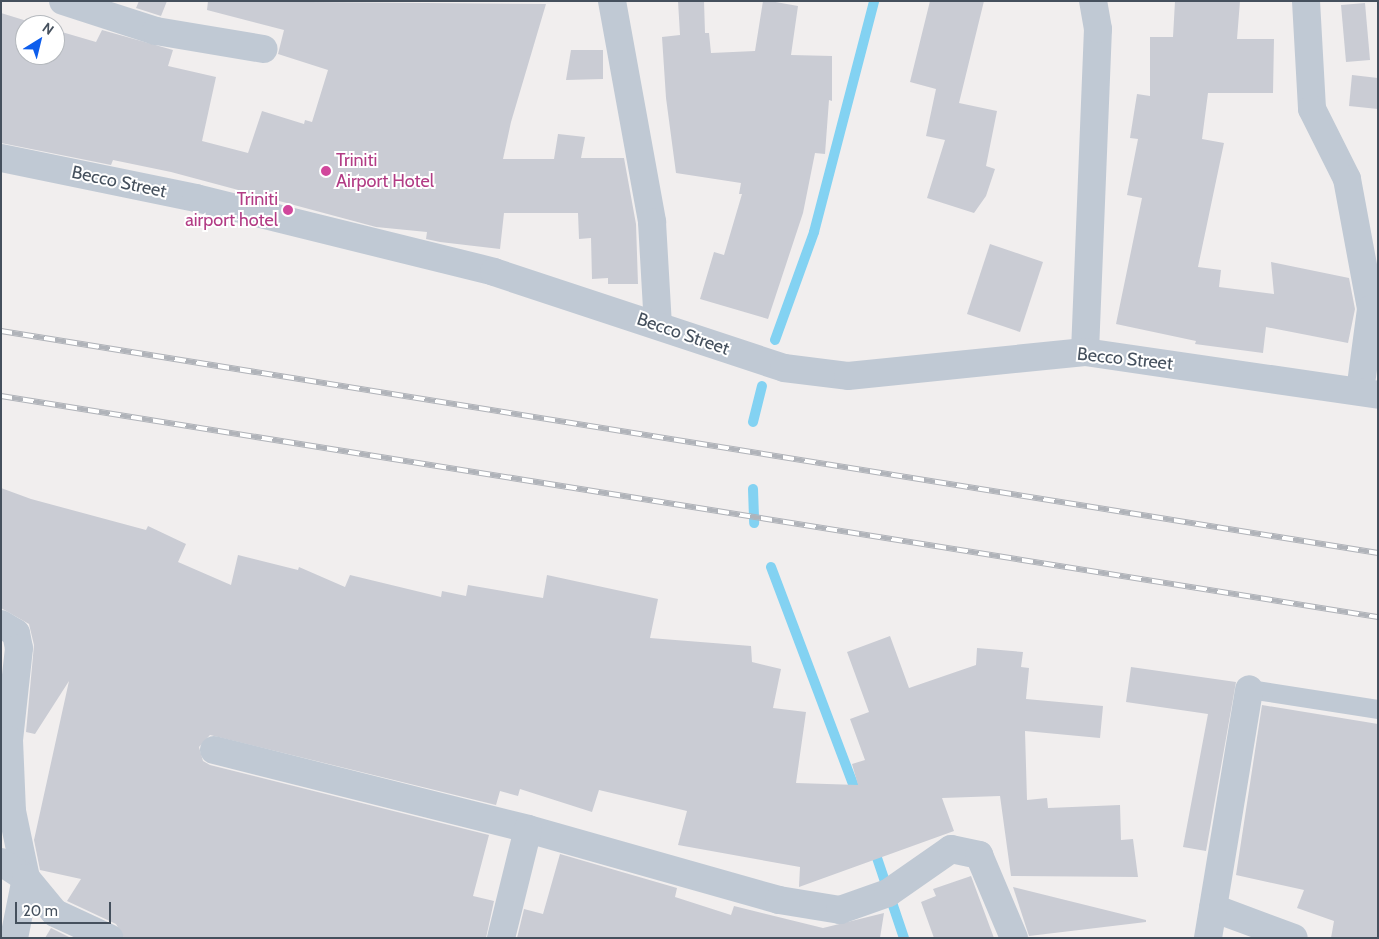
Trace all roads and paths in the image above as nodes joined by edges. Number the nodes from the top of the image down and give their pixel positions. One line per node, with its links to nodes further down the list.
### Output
1 (63, 1): 5 (street)
2 (612, 1): 7 (street)
3 (1093, 1): 8 (street)
4 (1306, 1): 9 (street)
5 (264, 49)
6 (1, 158): 7 (street, Becco Street)
7 (658, 325): 8 (street, Becco Street)
8 (1085, 352): 9 (street, Becco Street)
9 (1369, 393)
10 (1, 624): 16 (street)
11 (1249, 689): 12 (lane); 17 (street)
12 (1378, 709)
13 (214, 750): 14 (street)
14 (528, 829): 20 (street); 21 (street)
15 (1, 862): 16 (street)
16 (26, 878): 18 (street); 19 (street)
17 (1213, 908): 22 (street); 23 (street)
18 (14, 938)
19 (109, 938)
20 (501, 938)
21 (1014, 938)
22 (1208, 938)
23 (1294, 938)

